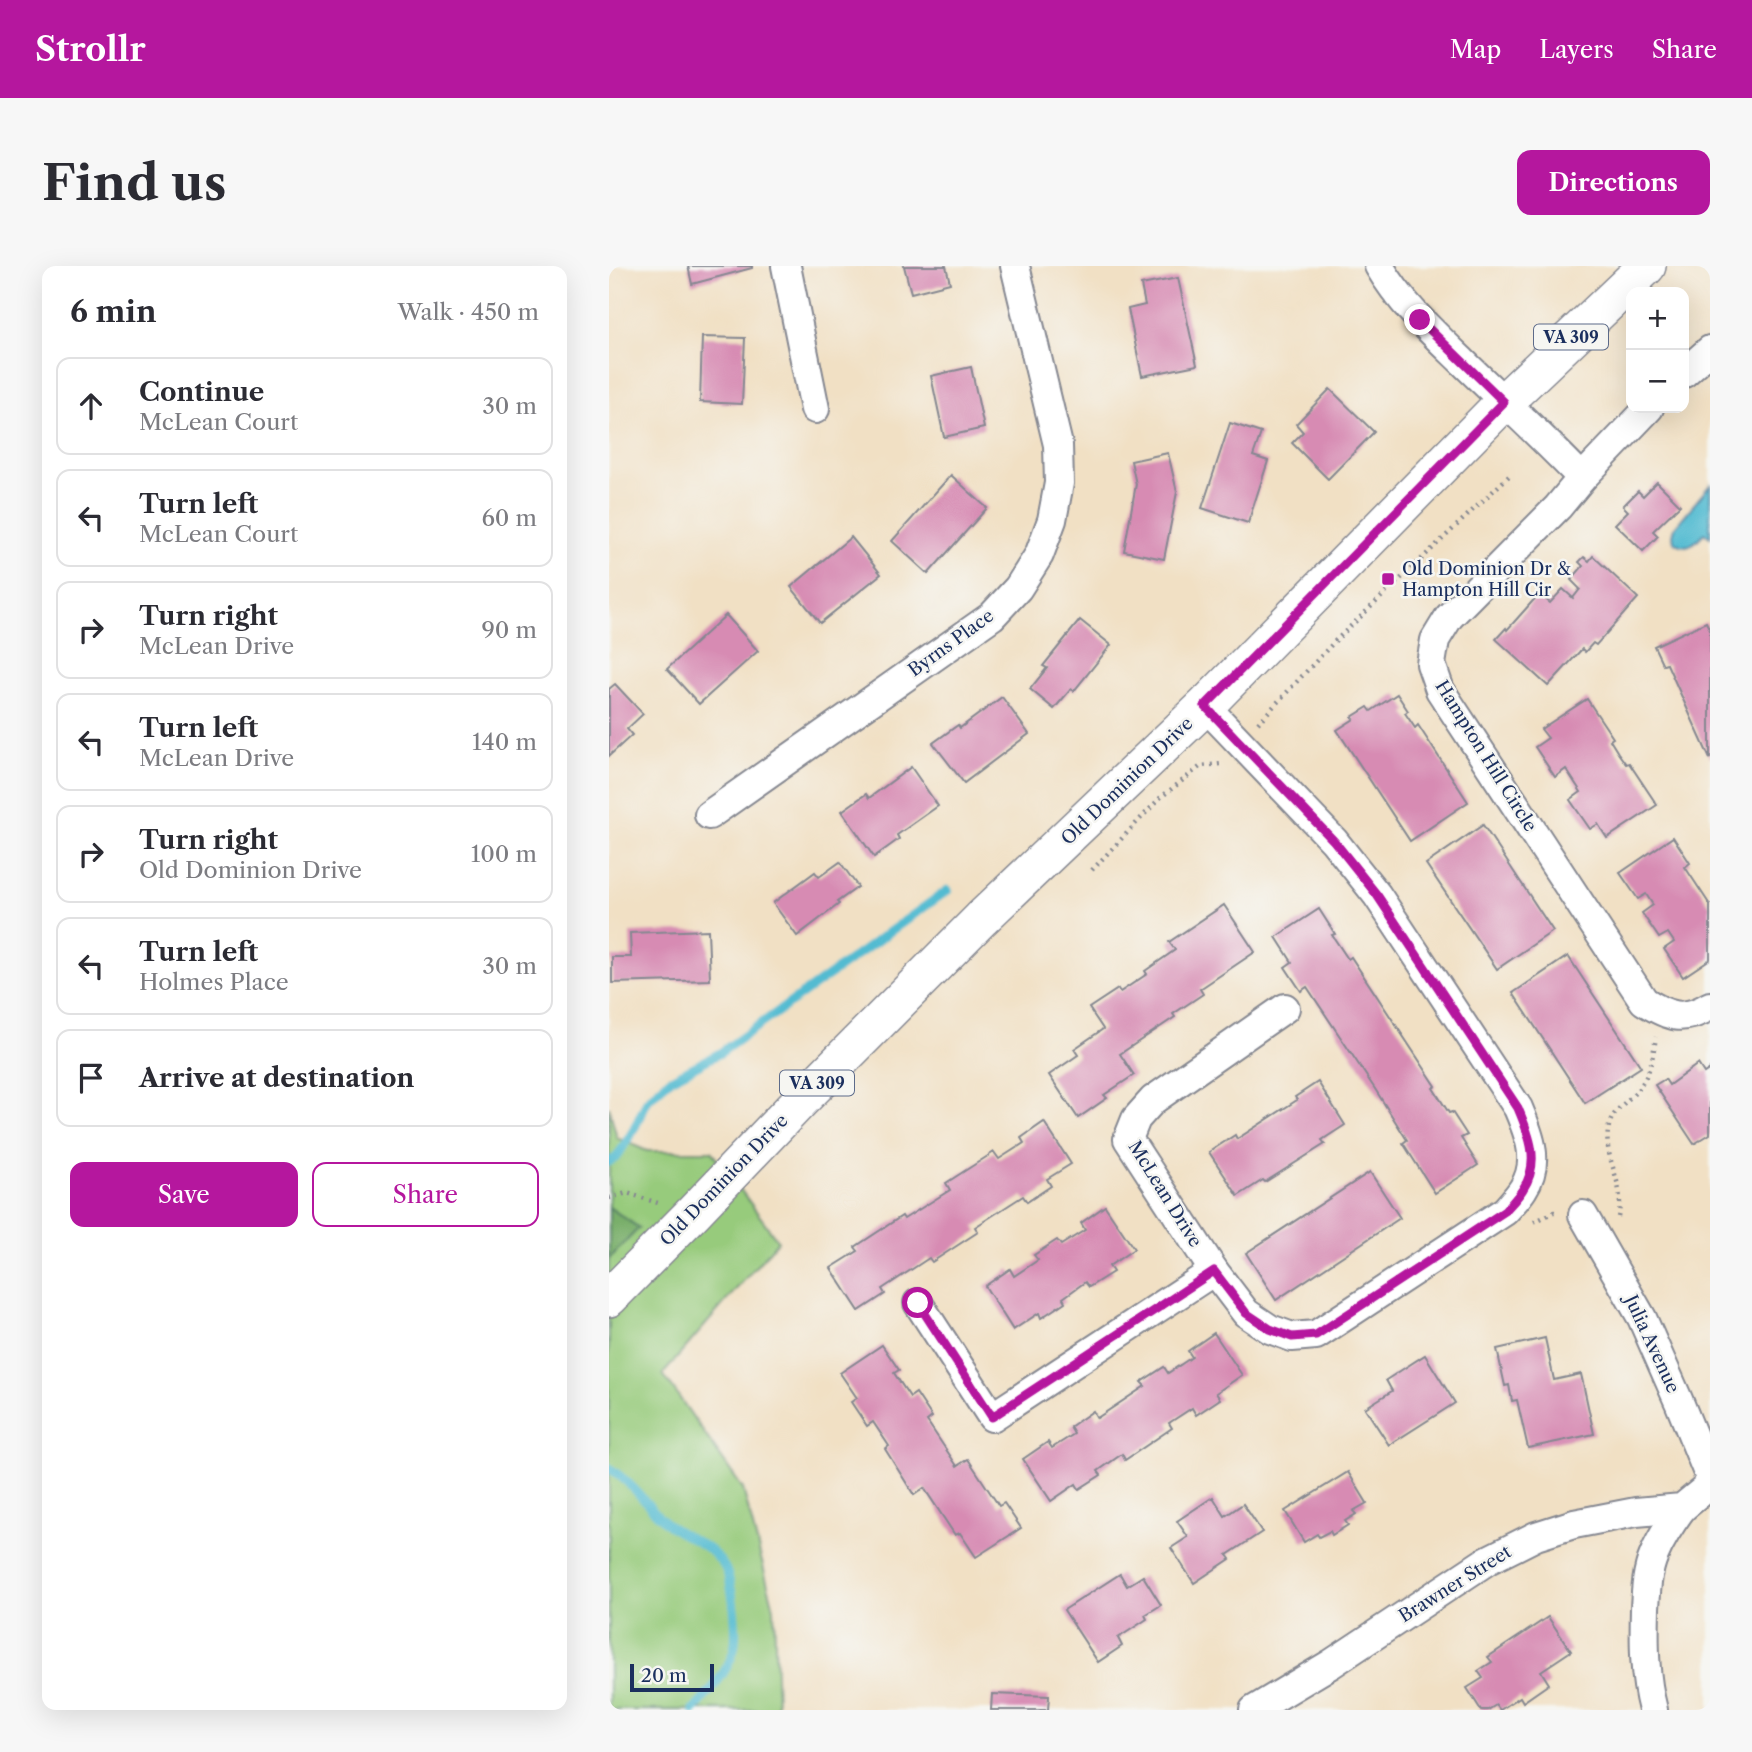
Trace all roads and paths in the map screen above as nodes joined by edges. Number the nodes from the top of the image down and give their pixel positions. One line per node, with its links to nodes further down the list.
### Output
1 (786, 266): 8 (street)
2 (1015, 266): 15 (street, Byrns Place)
3 (1379, 266): 7 (street)
4 (1647, 266): 7 (main road, Old Dominion Drive / VA 309)
5 (1710, 350): 6 (street)
6 (1689, 369)
7 (1504, 402): 11 (street); 12 (main road, Old Dominion Drive / VA 309)
8 (815, 409)
9 (1644, 413): 11 (street, Hampton Hill Circle)
10 (1511, 474): 13 (path)
11 (1582, 478): 19 (street, Hampton Hill Circle)
12 (1205, 706): 22 (street, McLean Drive); 26 (main road, Old Dominion Drive / VA 309)
13 (1257, 723)
14 (1231, 766): 16 (path)
15 (709, 815)
16 (1092, 870)
17 (1710, 1006): 19 (street)
18 (1285, 1008): 25 (street, McLean Drive)
19 (1661, 1012): 24 (path)
20 (609, 1198): 21 (path)
21 (667, 1205)
22 (1505, 1211): 23 (path); 25 (street, McLean Drive)
23 (1583, 1215): 24 (street, Julia Avenue)
24 (1604, 1251): 28 (street, Julia Avenue)
25 (1214, 1271): 27 (street)
26 (609, 1298)
27 (918, 1303)
28 (1710, 1478)
29 (1710, 1485): 30 (street)
30 (1682, 1508): 31 (street, Brawner Street); 32 (street)
31 (1254, 1710)
32 (1653, 1710)

